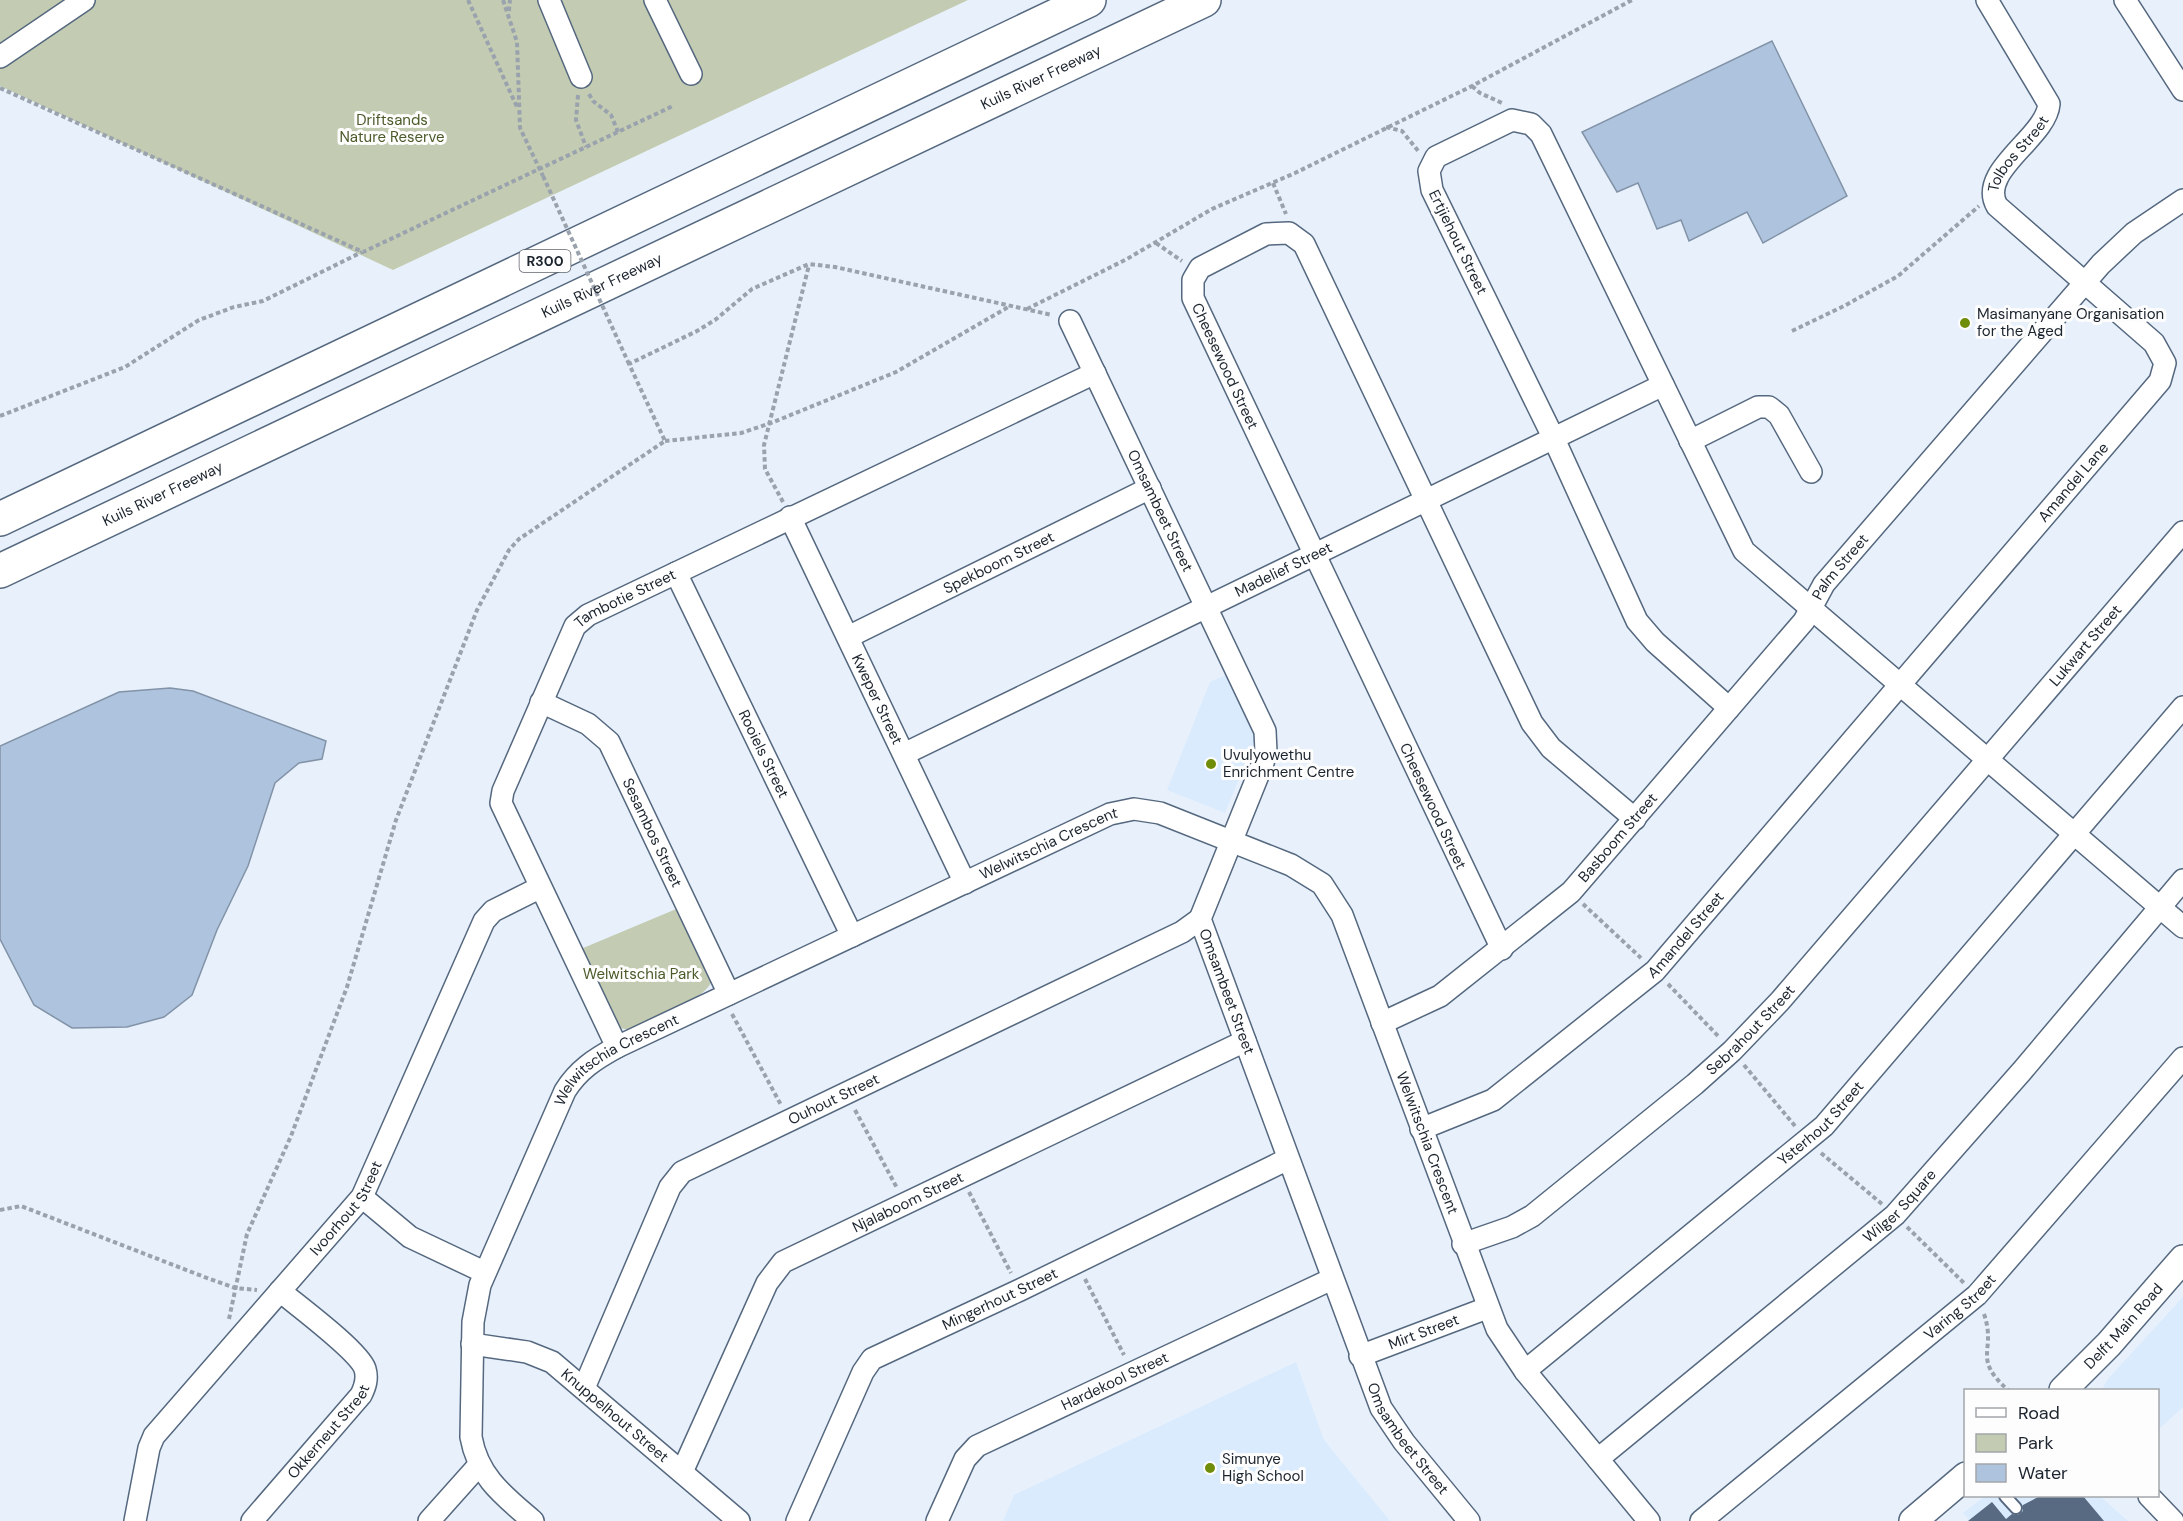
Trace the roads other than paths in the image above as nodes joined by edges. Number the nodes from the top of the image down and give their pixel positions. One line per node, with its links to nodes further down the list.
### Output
1 (84, 0): 8 (street)
2 (549, 0): 10 (street)
3 (656, 0): 9 (street)
4 (1089, 0): 23 (highway, R300)
5 (1204, 0): 26 (highway, Kuils River Freeway)
6 (1987, 0): 13 (street, Tolbos Street)
7 (2125, 0): 11 (street)
8 (0, 57)
9 (691, 74)
10 (582, 76)
11 (2183, 90)
12 (2183, 200): 13 (street, Palm Street)
13 (2086, 282): 29 (street, Palm Street); 31 (street, Amandel Lane)
14 (1070, 321): 15 (street, Omsambeet Street)
15 (1095, 373): 20 (street, Omsambeet Street); 22 (street, Tambotie Street)
16 (1663, 386): 17 (street, Madelief Street); 17 (street, Ertjiehout Street); 18 (street)
17 (1554, 439): 21 (street, Madelief Street); 34 (street, Ertjiehout Street)
18 (1690, 441): 19 (street); 29 (street)
19 (1810, 472)
20 (1150, 488): 28 (street, Omsambeet Street); 30 (street, Spekboom Street)
21 (1426, 501): 25 (street, Madelief Street); 25 (street, Cheesewood Street); 37 (street)
22 (790, 517): 27 (street, Tambotie Street); 30 (street, Kweper Street)
23 (0, 519)
24 (2183, 532): 36 (street, Lukwart Street)
25 (1314, 555): 28 (street, Madelief Street); 47 (street, Cheesewood Street)
26 (0, 571)
27 (676, 573): 32 (street, Tambotie Street); 46 (street, Rooiels Street)
28 (1207, 607): 35 (street, Madelief Street); 39 (street, Omsambeet Street)
29 (1812, 607): 31 (street, Palm Street); 34 (street, Basboom Street)
30 (848, 637): 35 (street, Kweper Street)
31 (1900, 684): 36 (street, Palm Street); 53 (street, Amandel Street)
32 (541, 702): 42 (street, Tambotie Street); 48 (street, Sesambos Street)
33 (2183, 707): 38 (street)
34 (1729, 708): 37 (street, Basboom Street)
35 (904, 754): 41 (street, Kweper Street)
36 (1987, 758): 38 (street, Palm Street); 56 (street, Sebrahout Street)
37 (1635, 819): 47 (street, Basboom Street)
38 (2074, 833): 43 (street, Palm Street); 64 (street, Ysterhout Street)
39 (1230, 840): 41 (street, Welwitschia Crescent); 44 (street, Omsambeet Street); 49 (street, Welwitschia Crescent)
40 (2183, 880): 43 (street, Wilger Square)
41 (965, 883): 46 (street, Welwitschia Crescent)
42 (539, 888): 51 (street, Tambotie Street); 55 (street, Ivoorhout Street)
43 (2160, 907): 45 (street, Palm Street); 67 (street, Wilger Square)
44 (1200, 919): 50 (street, Omsambeet Street); 65 (street, Ouhout Street)
45 (2183, 927)
46 (852, 936): 48 (street, Welwitschia Crescent)
47 (1502, 949): 49 (street, Basboom Street)
48 (726, 996): 51 (street, Welwitschia Crescent)
49 (1382, 1023): 53 (street, Welwitschia Crescent)
50 (1245, 1041): 54 (street, Omsambeet Street); 69 (street, Njalaboom Street)
51 (616, 1047): 58 (street, Welwitschia Crescent)
52 (2183, 1058): 83 (street, Varing Street)
53 (1421, 1129): 56 (street, Welwitschia Crescent)
54 (1288, 1159): 59 (street, Omsambeet Street); 79 (street, Mingerhout Street)
55 (362, 1197): 58 (street); 60 (street, Ivoorhout Street)
56 (1463, 1244): 61 (street, Welwitschia Crescent)
57 (2183, 1259): 66 (street, Delft Main Road)
58 (484, 1272): 62 (street, Welwitschia Crescent)
59 (1332, 1279): 63 (street, Omsambeet Street); 80 (street, Hardekool Street)
60 (280, 1291): 74 (street, Ivoorhout Street); 75 (street, Okkerneut Street)
61 (1487, 1308): 63 (street, Mirt Street); 64 (street, Welwitschia Crescent)
62 (472, 1344): 65 (street, Knuppelhout Street); 68 (street, Welwitschia Crescent)
63 (1360, 1356): 81 (street, Omsambeet Street)
64 (1525, 1371): 67 (street, Welwitschia Crescent)
65 (584, 1388): 69 (street, Knuppelhout Street)
66 (2064, 1389)
67 (1598, 1459): 82 (street, Welwitschia Crescent)
68 (479, 1465): 76 (street); 77 (street, Welwitschia Crescent)
69 (682, 1472): 78 (street, Knuppelhout Street)
70 (1964, 1477): 84 (street)
71 (2006, 1497): 73 (lane)
72 (2150, 1497): 85 (street)
73 (2016, 1508)
74 (135, 1521)
75 (252, 1521)
76 (429, 1521)
77 (533, 1521)
78 (739, 1521)
79 (797, 1521)
80 (937, 1521)
81 (1469, 1521)
82 (1649, 1521)
83 (1701, 1521)
84 (1913, 1521)
85 (2173, 1521)

